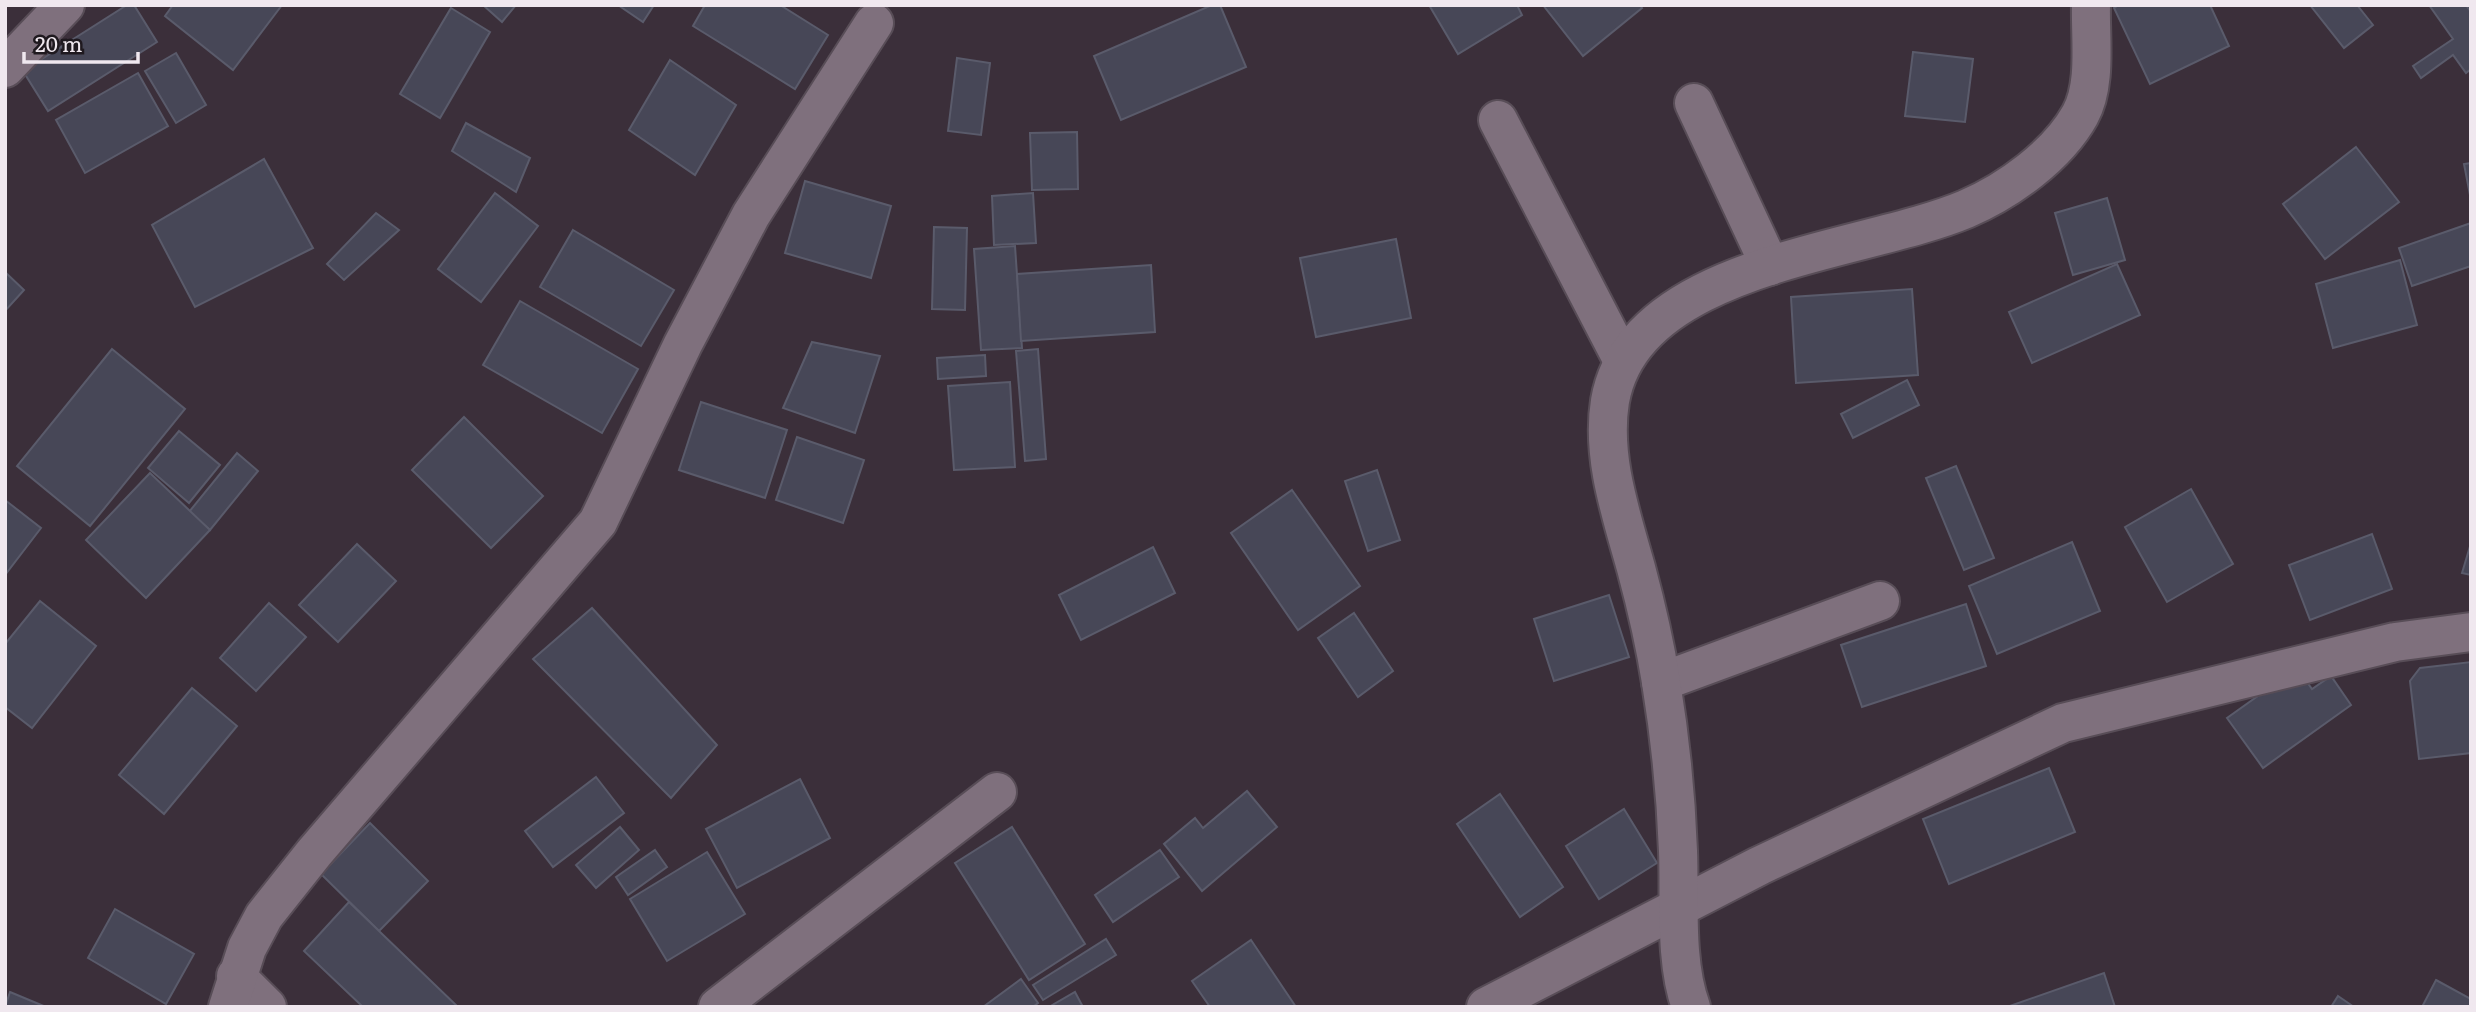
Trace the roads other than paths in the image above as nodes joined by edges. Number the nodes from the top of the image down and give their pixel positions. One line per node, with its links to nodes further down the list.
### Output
1 (65, 5): 4 (street)
2 (2091, 5): 7 (street)
3 (874, 23): 14 (street)
4 (5, 68)
5 (1694, 103): 7 (street)
6 (1498, 120): 8 (street)
7 (1770, 266): 8 (street)
8 (1623, 361): 11 (street)
9 (1880, 601): 11 (street)
10 (2471, 632): 13 (street)
11 (1661, 682): 13 (street)
12 (997, 792): 16 (street)
13 (1678, 908): 17 (street); 18 (street)
14 (232, 991): 15 (street)
15 (267, 1007)
16 (718, 1007)
17 (1486, 1007)
18 (1691, 1007)

